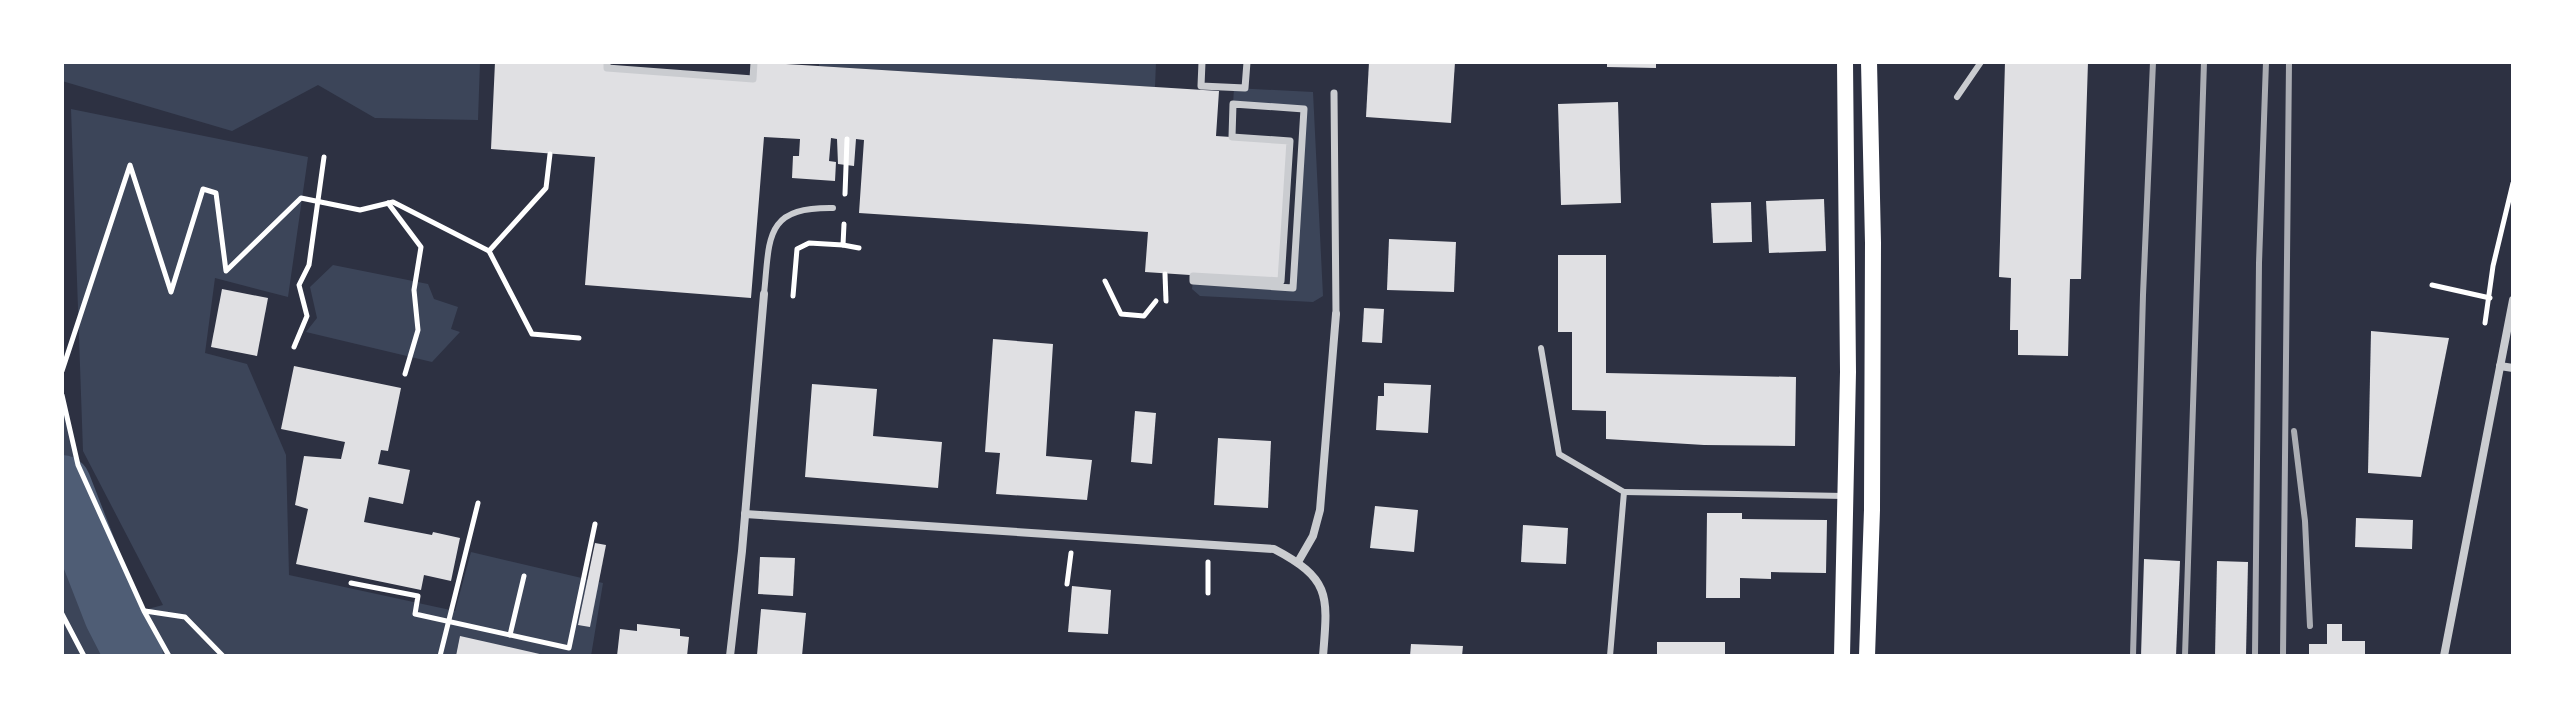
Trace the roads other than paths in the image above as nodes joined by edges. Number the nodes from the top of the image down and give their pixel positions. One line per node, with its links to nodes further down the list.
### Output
1 (607, 62): 2 (street)
2 (754, 62)
3 (1202, 62): 4 (street)
4 (1247, 62)
5 (1845, 62): 19 (main road)
6 (1869, 62): 26 (main road)
7 (1981, 62): 9 (lane)
8 (1334, 93): 14 (street)
9 (1957, 97)
10 (833, 208): 12 (lane)
11 (1193, 276): 11 (street)
12 (764, 294): 20 (street)
13 (2513, 302): 16 (street)
14 (1336, 314): 21 (street)
15 (1541, 348): 18 (lane)
16 (2500, 366): 17 (street); 27 (street)
17 (2513, 368)
18 (1624, 492): 19 (lane); 24 (lane)
19 (1847, 496): 25 (main road)
20 (745, 514): 21 (street); 22 (street)
21 (1298, 562): 23 (street)
22 (730, 656)
23 (1323, 656)
24 (1610, 656)
25 (1842, 656)
26 (1867, 656)
27 (2444, 656)

